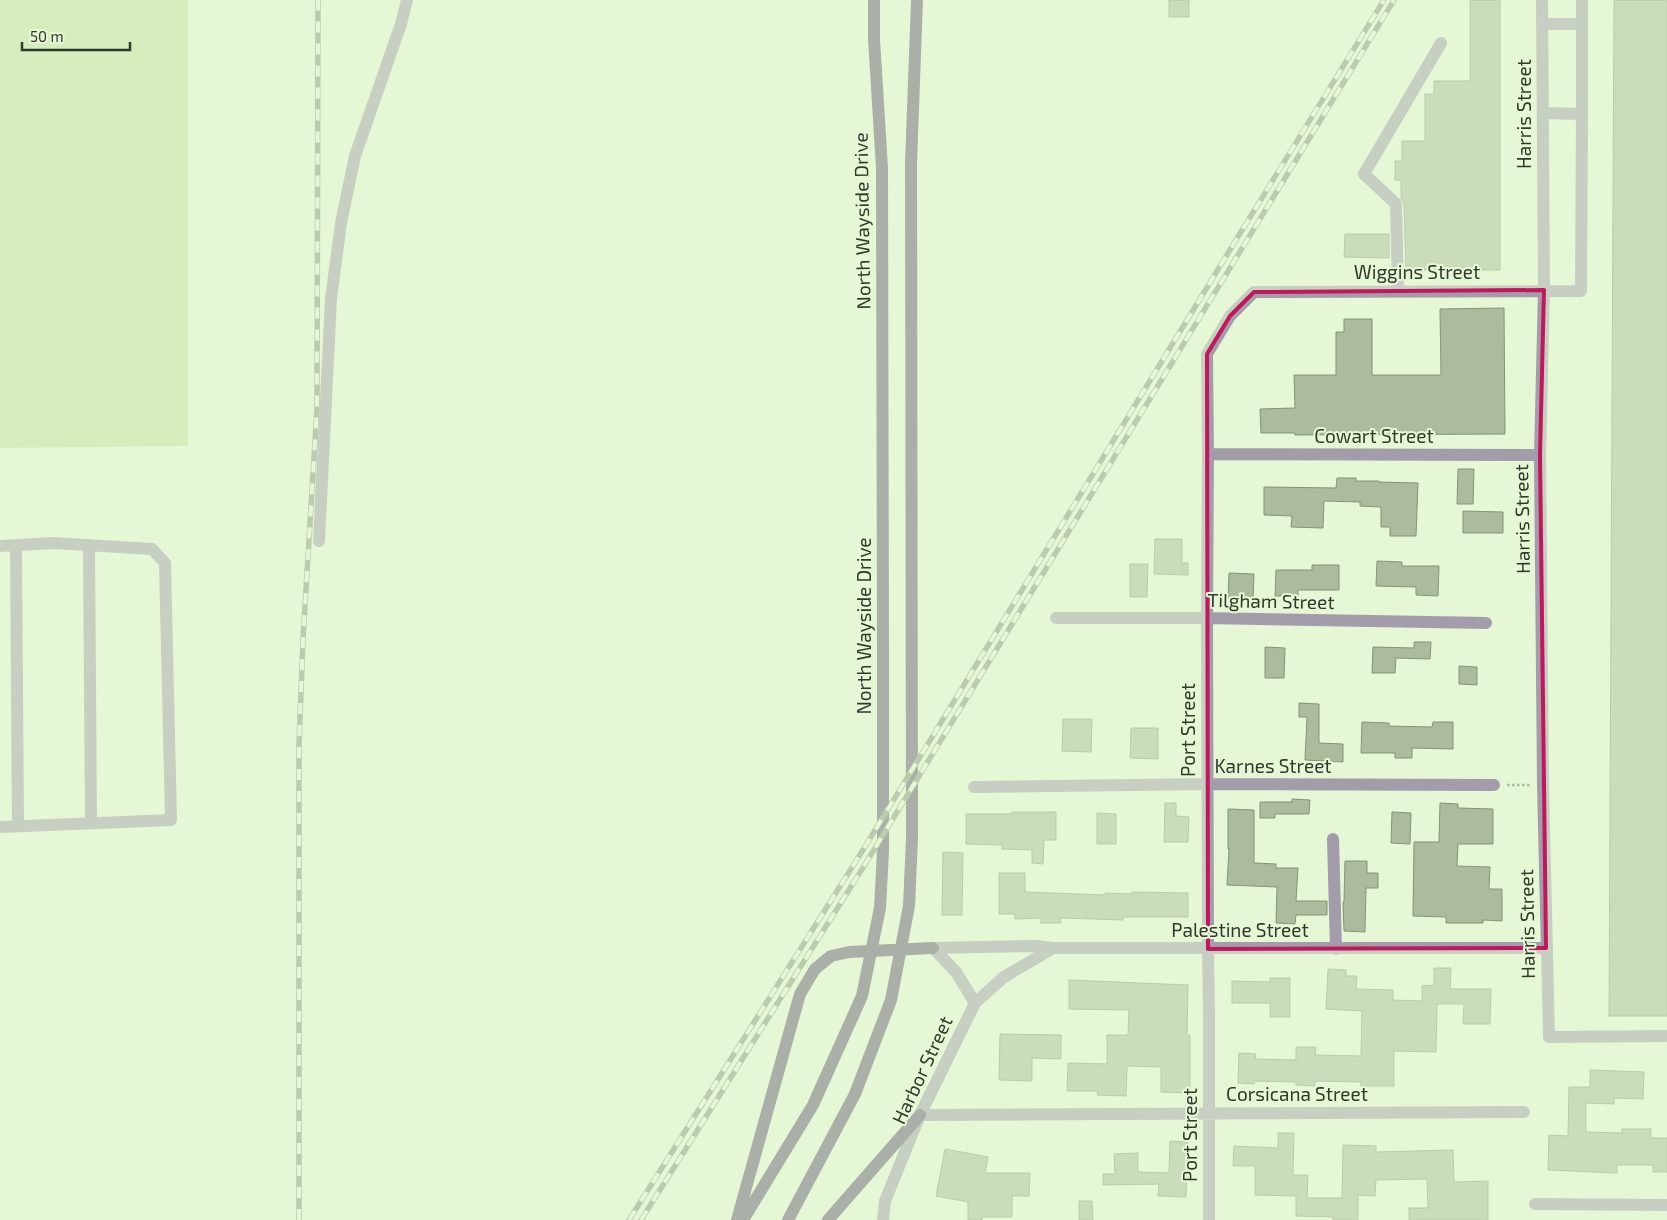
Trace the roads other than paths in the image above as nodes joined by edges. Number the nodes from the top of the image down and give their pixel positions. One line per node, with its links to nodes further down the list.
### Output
1 (407, 0): 16 (street)
2 (874, 0): 43 (main road, North Wayside Drive)
3 (917, 0): 44 (main road)
4 (1542, 0): 6 (street, Harris Street)
5 (1582, 0): 7 (street)
6 (1542, 24): 7 (street); 9 (street, Harris Street)
7 (1582, 24): 10 (street)
8 (1441, 43): 12 (street)
9 (1543, 113): 10 (street); 11 (street, Harris Street)
10 (1582, 114): 11 (street, Wiggins Street)
11 (1544, 290): 12 (street, Wiggins Street); 15 (street, Harris Street)
12 (1398, 291): 13 (street, Wiggins Street)
13 (1290, 292): 14 (street, Port Street)
14 (1208, 454): 15 (street, Cowart Street); 21 (street, Port Street)
15 (1540, 455): 33 (street, Harris Street)
16 (319, 541)
17 (16, 545): 18 (street); 19 (street); 27 (street)
18 (89, 545): 26 (street); 26 (street)
19 (0, 546)
20 (1056, 618): 21 (street, Tilgham Street)
21 (1207, 618): 22 (street, Tilgham Street); 23 (street, Port Street)
22 (1486, 623)
23 (1208, 784): 24 (street, Karnes Street); 25 (street, Karnes Street); 32 (street, Port Street)
24 (1494, 785)
25 (974, 787)
26 (91, 823): 27 (street)
27 (18, 826): 28 (street)
28 (0, 827)
29 (1333, 839): 34 (street)
30 (933, 948): 31 (street, Palestine Street); 35 (street, Harbor Street); 42 (main road)
31 (1053, 948): 32 (street, Palestine Street); 35 (street)
32 (1208, 948): 34 (street, Palestine Street); 38 (street, Port Street)
33 (1546, 948): 34 (street, Palestine Street); 36 (street, Harris Street)
34 (1336, 949)
35 (975, 1003): 39 (street, Harbor Street)
36 (1667, 1036)
37 (1524, 1112): 38 (street, Corsicana Street)
38 (1209, 1113): 39 (street, Corsicana Street); 47 (street, Port Street)
39 (920, 1115): 45 (main road); 46 (street, Harbor Street)
40 (1535, 1204): 41 (street)
41 (1667, 1205)
42 (737, 1220)
43 (743, 1220)
44 (788, 1220)
45 (828, 1220)
46 (883, 1220)
47 (1209, 1220)

